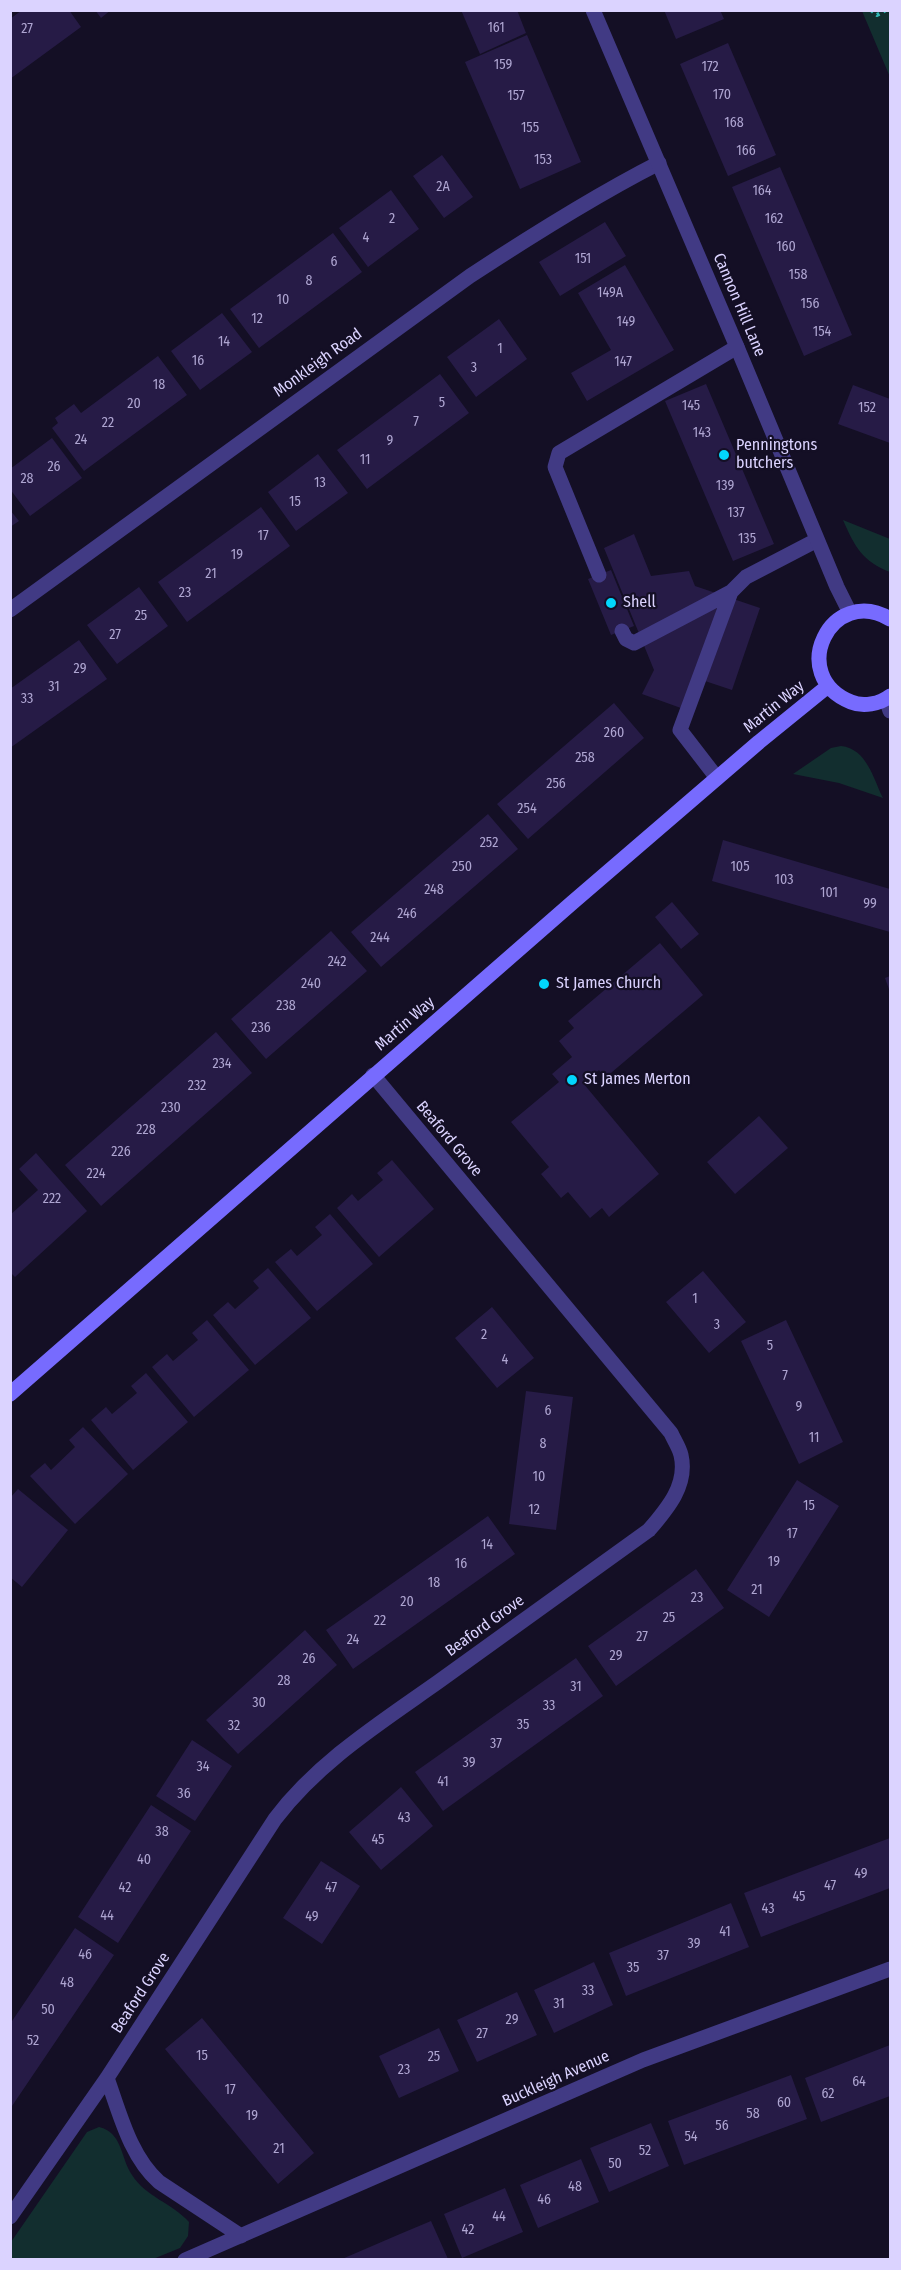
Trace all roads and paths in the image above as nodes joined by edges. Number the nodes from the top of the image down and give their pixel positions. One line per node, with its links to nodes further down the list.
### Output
1 (593, 10): 4 (street, Cannon Hill Lane)
2 (871, 10): 3 (path)
3 (886, 10)
4 (659, 163): 5 (street, Cannon Hill Lane); 9 (street, Monkleigh Road)
5 (737, 347): 6 (street, Cannon Hill Lane); 7 (street)
6 (817, 540): 8 (street); 10 (street, Cannon Hill Lane)
7 (599, 575)
8 (731, 592): 12 (street); 15 (street)
9 (10, 610)
10 (850, 613): 11 (main road); 13 (main road)
11 (891, 619)
12 (622, 631)
13 (828, 686): 14 (main road); 15 (main road, Martin Way)
14 (889, 702)
15 (717, 778): 16 (main road, Martin Way)
16 (373, 1075): 17 (main road, Martin Way); 19 (street, Beaford Grove)
17 (10, 1394)
18 (891, 1969): 21 (street, Buckleigh Avenue)
19 (107, 2078): 20 (street, Beaford Grove); 21 (street)
20 (10, 2217)
21 (241, 2236): 22 (street, Buckleigh Avenue)
22 (185, 2259)

